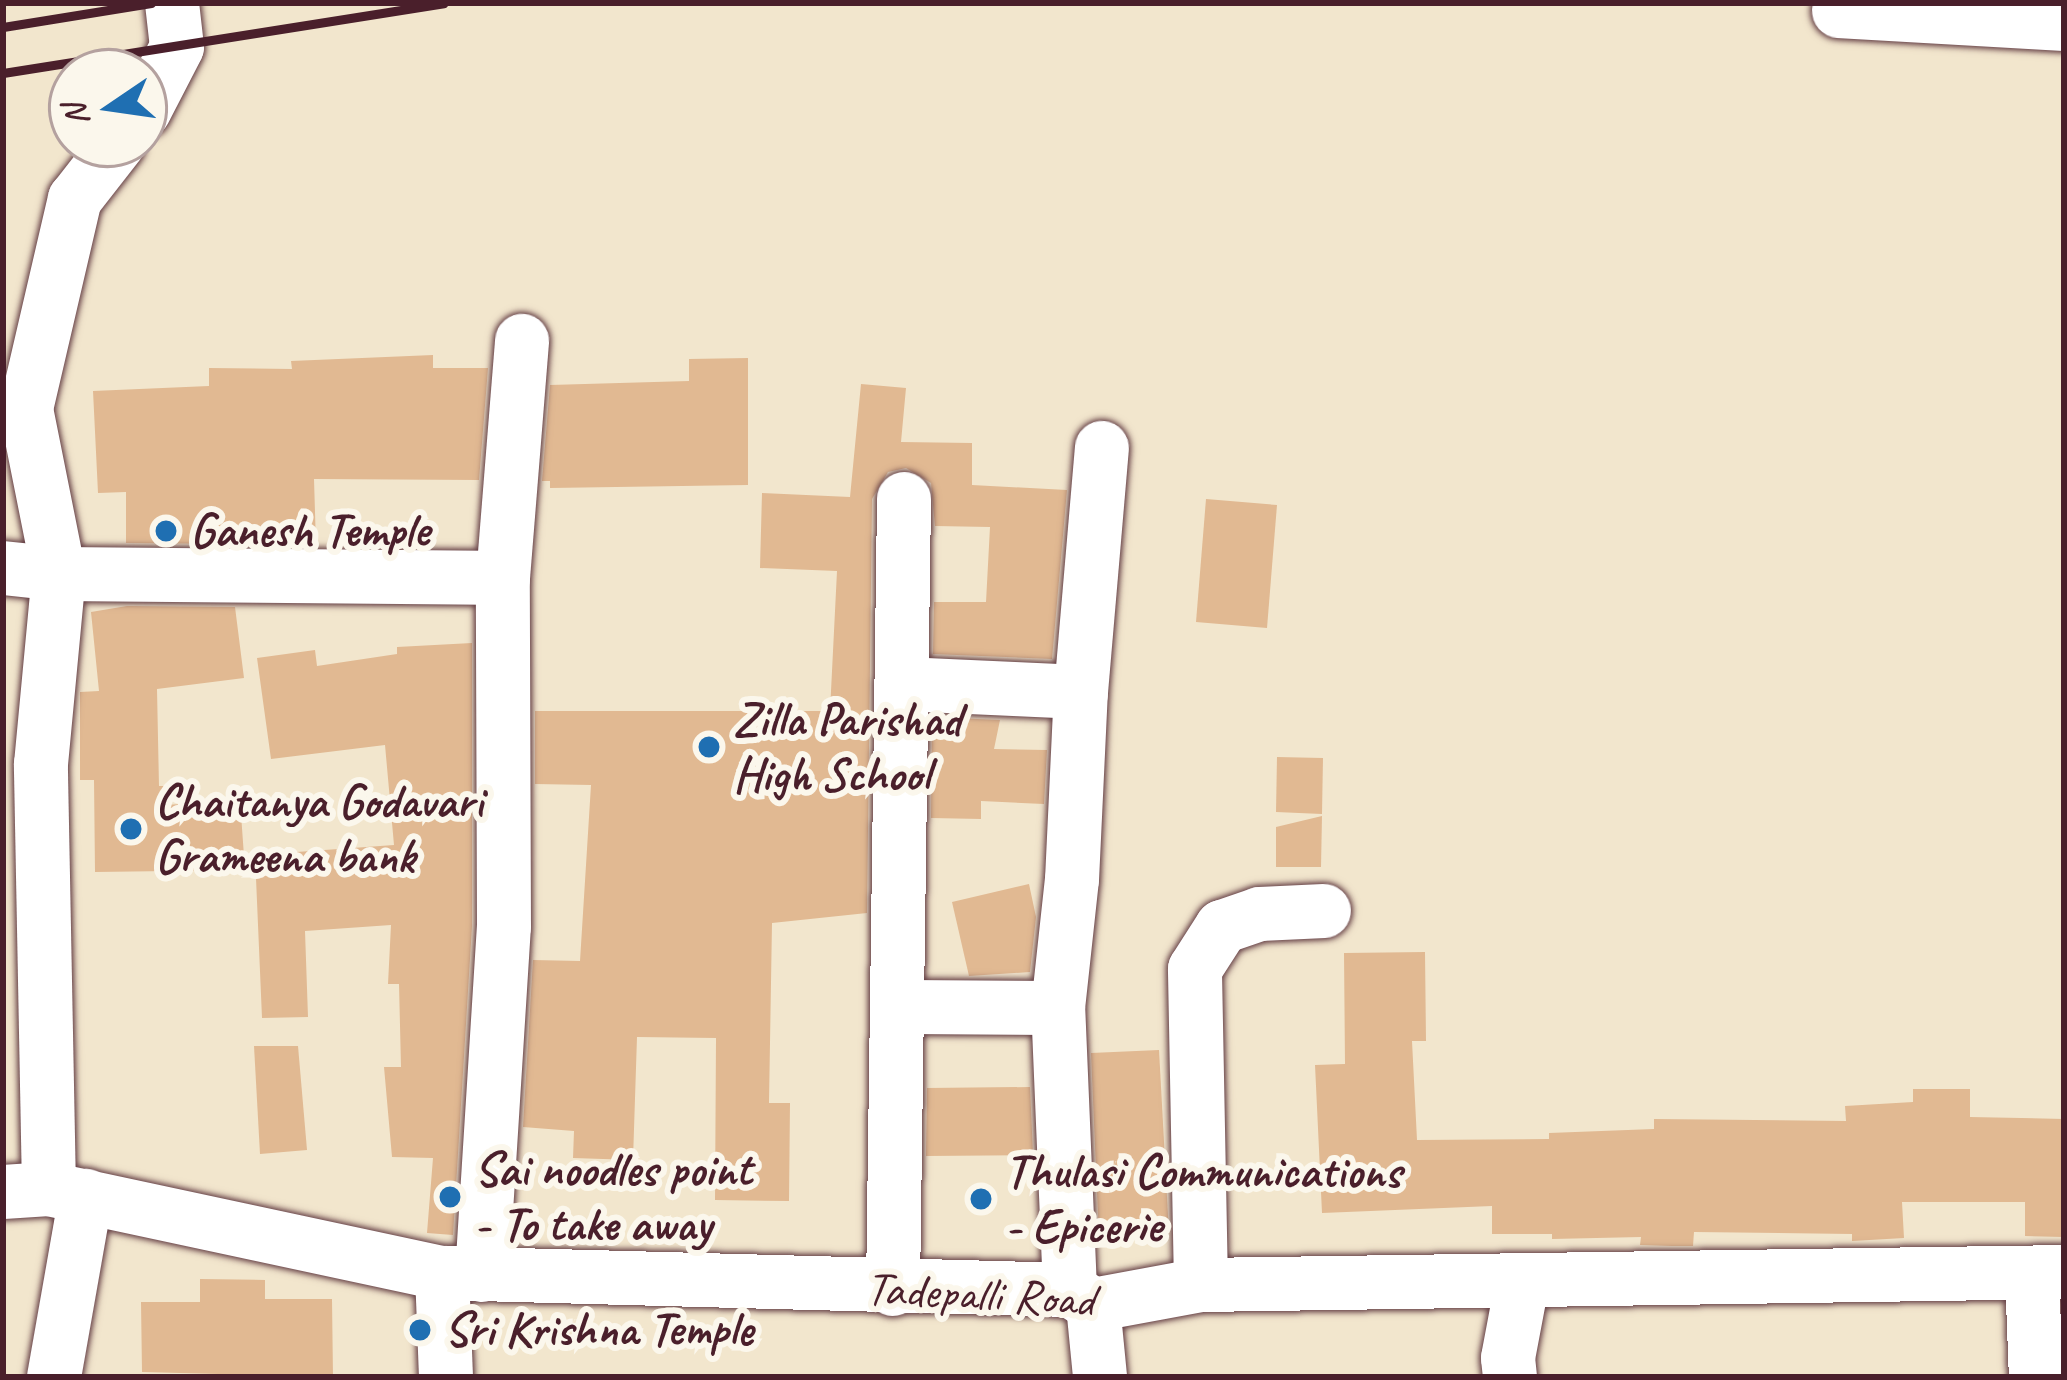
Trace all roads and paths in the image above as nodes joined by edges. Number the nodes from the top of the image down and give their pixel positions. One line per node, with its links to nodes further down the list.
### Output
1 (172, 3): 4 (street)
2 (1839, 10): 3 (street)
3 (2064, 24)
4 (168, 64)
5 (99, 168): 10 (street)
6 (522, 341): 11 (street)
7 (1102, 448): 13 (street)
8 (904, 499): 12 (street)
9 (3, 568): 10 (street)
10 (59, 574): 11 (street); 14 (street)
11 (502, 578): 19 (street)
12 (903, 684): 13 (street); 16 (street)
13 (1081, 692): 17 (street)
14 (22, 885): 18 (street)
15 (1324, 911): 22 (street)
16 (899, 1007): 17 (street); 23 (street)
17 (1058, 1008): 24 (street)
18 (46, 1192): 19 (street, Tadepalli Road); 25 (street)
19 (462, 1274): 23 (street, Tadepalli Road); 26 (street)
20 (2048, 1274): 21 (street, Tadepalli Road); 29 (street)
21 (1522, 1285): 22 (street, Tadepalli Road); 28 (street)
22 (1201, 1286): 24 (street, Tadepalli Road)
23 (893, 1289): 24 (street, Tadepalli Road)
24 (1082, 1297): 27 (street)
25 (55, 1377)
26 (446, 1377)
27 (1100, 1377)
28 (1510, 1377)
29 (2036, 1377)

